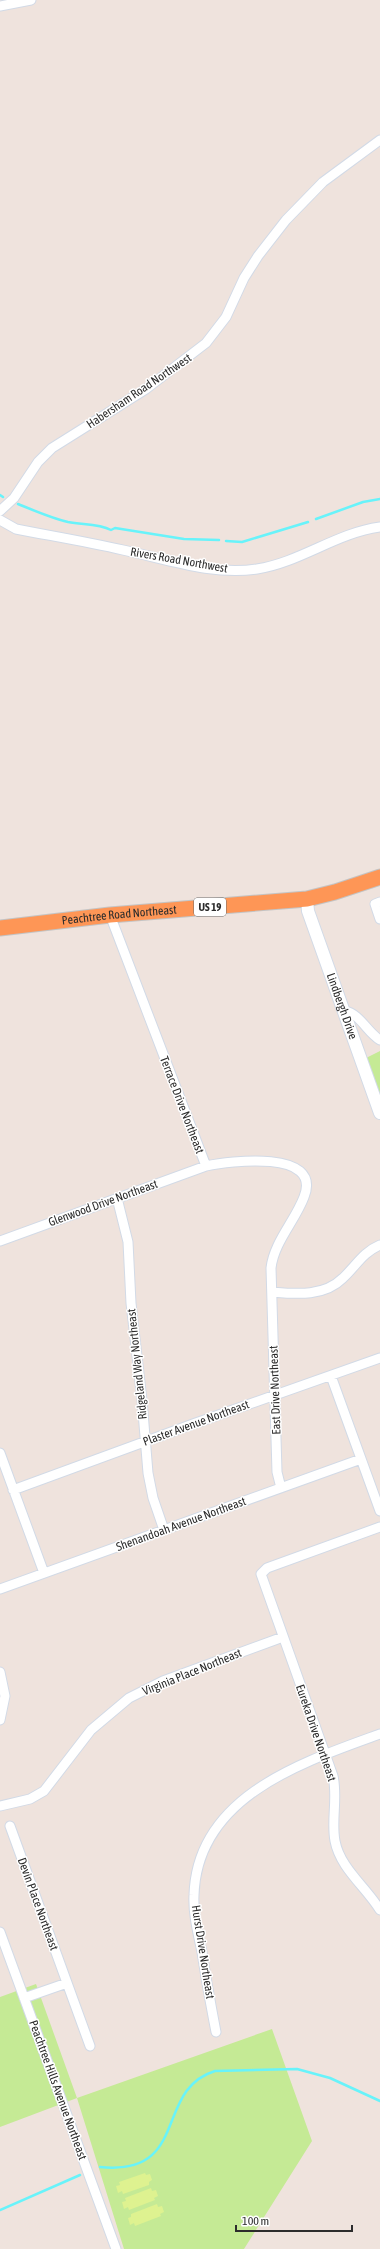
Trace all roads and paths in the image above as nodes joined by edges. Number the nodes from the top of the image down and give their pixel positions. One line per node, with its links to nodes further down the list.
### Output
1 (31, 0): 2 (street)
2 (0, 6)
3 (380, 140): 4 (street, Habersham Road Northwest)
4 (0, 511)
5 (0, 520): 6 (street, Rivers Road Northwest)
6 (380, 527)
7 (380, 876): 8 (highway, Peachtree Road Northeast / US 19)
8 (307, 899): 10 (highway, Peachtree Road Northeast / US 19); 13 (main road, Lindbergh Drive)
9 (380, 902): 11 (street)
10 (110, 915): 12 (highway, Peachtree Road Northeast / US 19); 16 (street, Terrace Drive Northeast)
11 (380, 919)
12 (0, 928)
13 (345, 1011): 14 (street); 15 (main road, Lindbergh Drive)
14 (380, 1040)
15 (380, 1113)
16 (206, 1166): 17 (street, Glenwood Drive Northeast); 20 (street, Terrace Drive Northeast)
17 (117, 1198): 18 (street, Glenwood Drive Northeast); 24 (street, Ridgeland Way Northeast)
18 (0, 1241)
19 (380, 1245): 20 (street)
20 (272, 1292): 23 (street, East Drive Northeast)
21 (380, 1358): 22 (street, Plaster Avenue Northeast)
22 (332, 1376): 23 (street, Plaster Avenue Northeast); 26 (street)
23 (275, 1396): 24 (street, Plaster Avenue Northeast); 27 (street, East Drive Northeast)
24 (145, 1441): 28 (street, Plaster Avenue Northeast); 31 (street, Ridgeland Way Northeast)
25 (0, 1453): 28 (street)
26 (361, 1459): 27 (street, Shenandoah Avenue Northeast); 29 (street)
27 (281, 1488): 31 (street, Shenandoah Avenue Northeast)
28 (13, 1490): 32 (street)
29 (380, 1511)
30 (380, 1527): 34 (street, Eureka Drive Northeast)
31 (164, 1530): 32 (street, Shenandoah Avenue Northeast)
32 (44, 1573): 33 (street, Shenandoah Avenue Northeast)
33 (0, 1589)
34 (283, 1637): 38 (street, Eureka Drive Northeast); 39 (street, Virginia Place Northeast)
35 (0, 1672): 36 (street)
36 (0, 1720)
37 (380, 1734): 38 (street, Hurst Drive Northeast)
38 (325, 1754): 41 (street, Eureka Drive Northeast); 45 (street, Hurst Drive Northeast)
39 (0, 1806)
40 (10, 1826): 43 (street, Devin Place Northeast)
41 (380, 1910)
42 (0, 1932): 44 (street, Peachtree Hills Avenue Northeast)
43 (67, 1983): 44 (street); 46 (street, Devin Place Northeast)
44 (24, 1998): 47 (street, Peachtree Hills Avenue Northeast)
45 (216, 2032)
46 (90, 2046)
47 (116, 2249)

